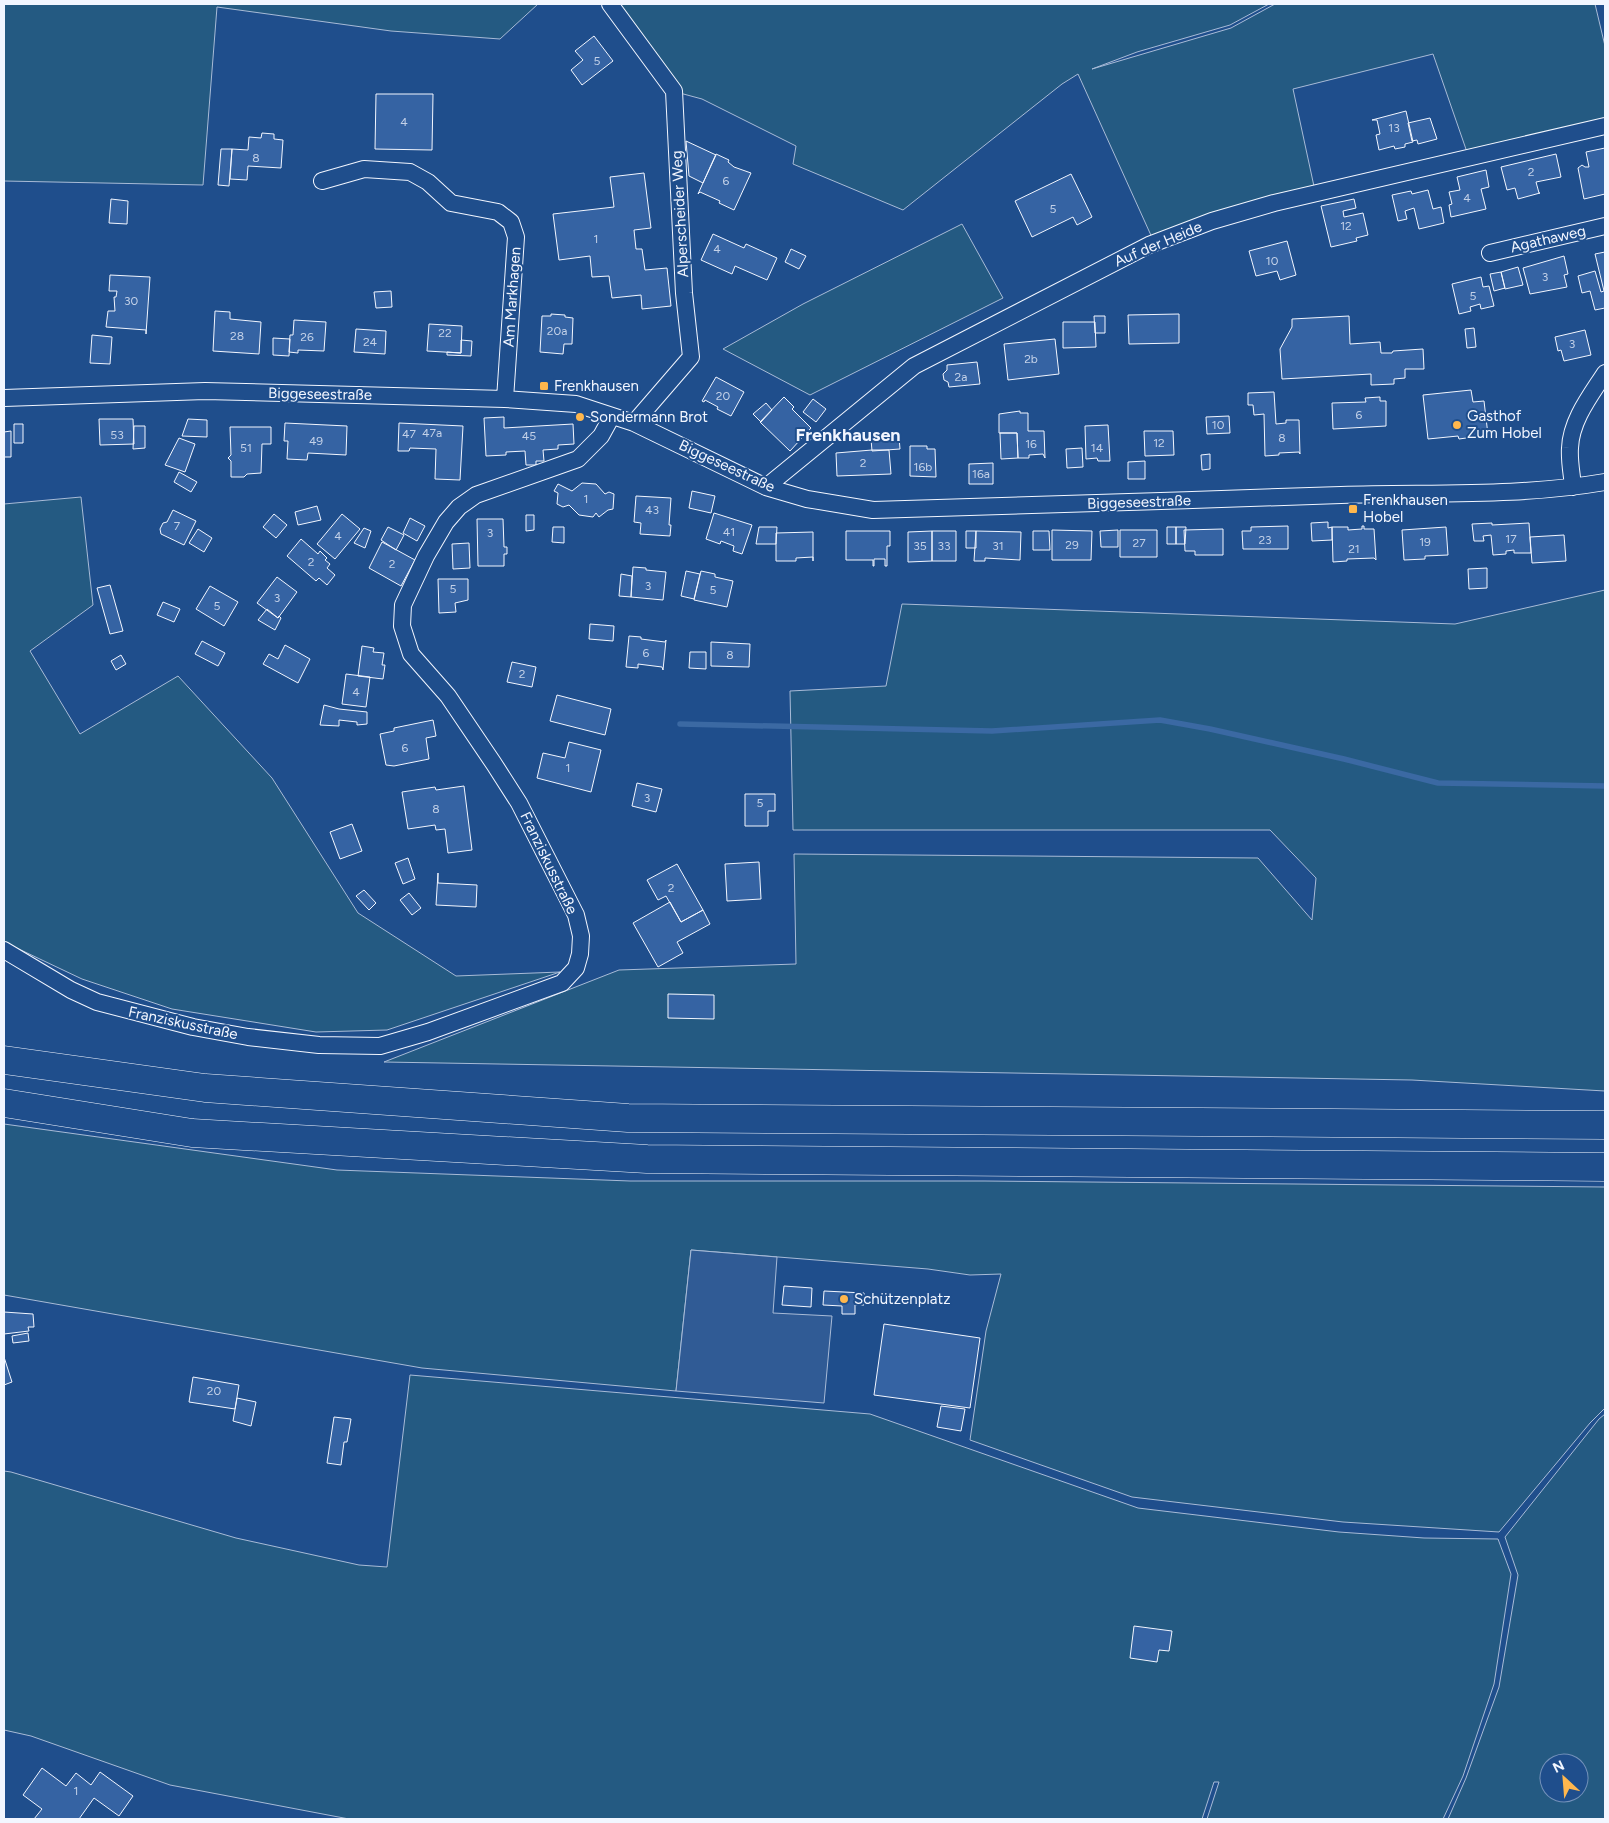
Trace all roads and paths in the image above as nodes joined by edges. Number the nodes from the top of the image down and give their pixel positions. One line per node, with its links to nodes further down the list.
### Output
1 (610, 4): 10 (street, Alperscheider Weg)
2 (1605, 126): 12 (street, Auf der Heide)
3 (322, 181): 8 (street, Am Markhagen)
4 (1605, 226): 5 (street, Agathaweg)
5 (1490, 253)
6 (1605, 373): 13 (street)
7 (4, 398): 8 (street, Biggeseestraße)
8 (505, 399): 9 (street, Biggeseestraße)
9 (612, 416): 10 (street, Biggeseestraße); 14 (street, Franziskusstraße)
10 (634, 423): 12 (street, Biggeseestraße)
11 (1605, 482): 13 (street, Biggeseestraße)
12 (766, 487): 13 (street, Biggeseestraße)
13 (1573, 487)
14 (4, 950)
15 (4, 1060): 17 (highway)
16 (4, 1104): 18 (highway)
17 (1605, 1125)
18 (1605, 1167)

